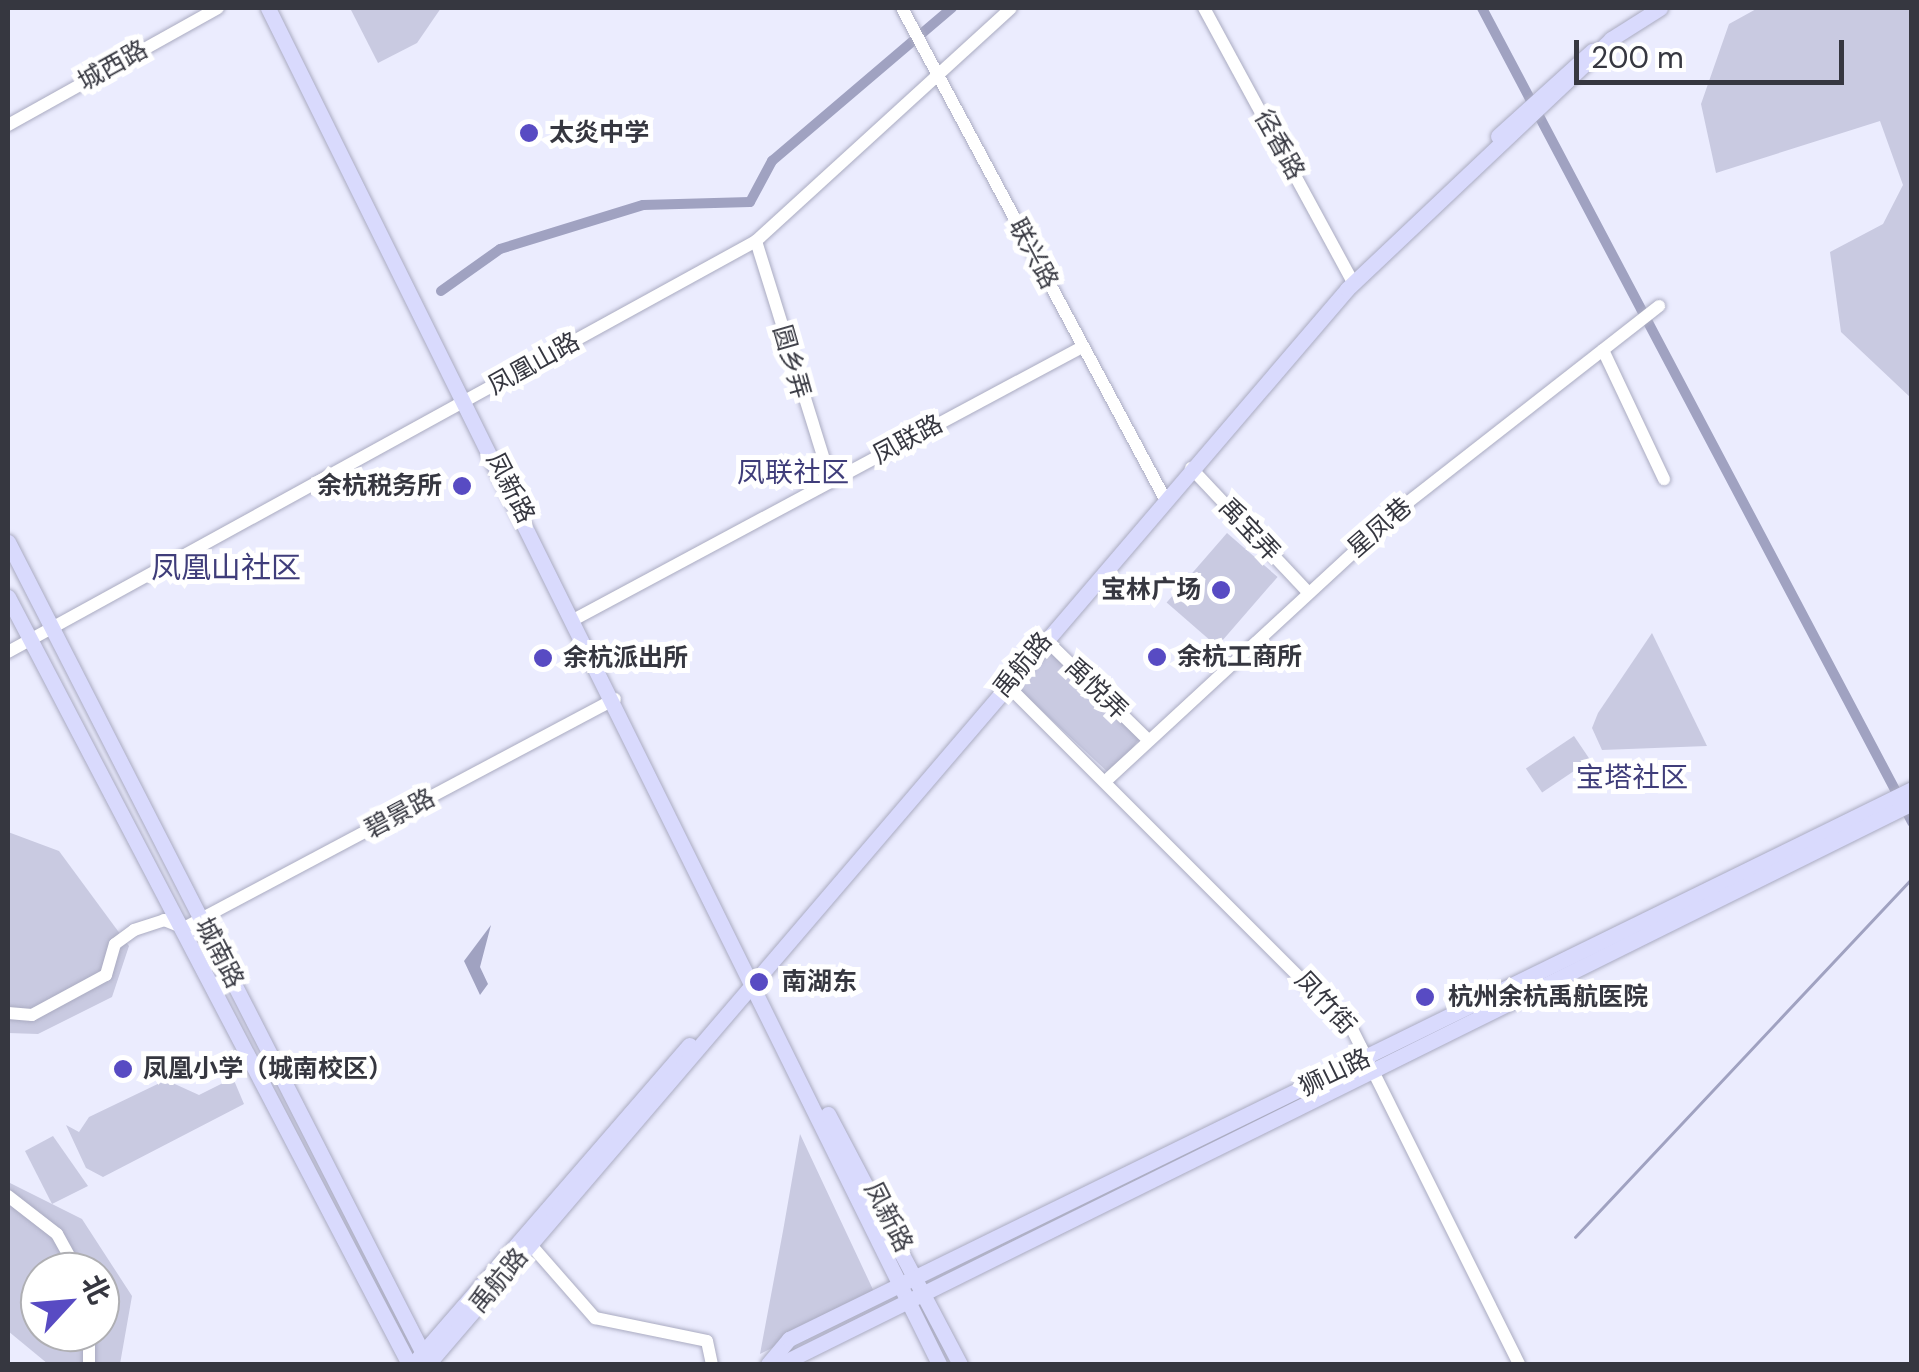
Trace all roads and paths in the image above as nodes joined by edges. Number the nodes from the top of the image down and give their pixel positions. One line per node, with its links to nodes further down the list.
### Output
1 (218, 8): 10 (street, 城西路)
2 (268, 8): 16 (main road, 凤新路)
3 (1012, 8): 8 (street, 凤凰山路)
4 (1204, 8): 12 (street, 径香路)
5 (1646, 8): 9 (main road, 禹航路)
6 (1660, 8): 9 (main road, 禹航路)
7 (906, 14): 8 (street, 联兴路)
8 (937, 74): 11 (street, 凤凰山路); 14 (street, 联兴路)
9 (1551, 93): 12 (main road, 禹航路)
10 (12, 122)
11 (756, 241): 16 (street, 凤凰山路); 19 (street, 圆乡弄)
12 (1352, 279): 17 (main road, 禹航路); 20 (main road, 禹航路)
13 (1659, 306): 15 (street, 星凤巷)
14 (1082, 347): 19 (street, 凤联路); 20 (street, 联兴路)
15 (1604, 350): 18 (street); 22 (street, 星凤巷)
16 (466, 402): 24 (main road, 凤新路); 25 (street, 凤凰山路)
17 (1191, 468): 20 (main road, 禹航路); 22 (street, 禹宝弄)
18 (1664, 480)
19 (831, 482): 24 (street, 凤联路)
20 (1164, 496): 26 (main road, 禹航路); 38 (main road, 禹航路)
21 (8, 542): 25 (main road, 城南路)
22 (1308, 592): 31 (street, 星凤巷)
23 (8, 598): 27 (main road, 城南路)
24 (575, 619): 30 (main road, 凤新路)
25 (52, 628): 27 (street, 凤凰山路); 36 (main road, 城南路)
26 (1045, 639): 29 (main road, 禹航路); 31 (street, 禹悦弄)
27 (29, 640): 28 (street, 凤凰山路); 37 (main road, 城南路)
28 (8, 652)
29 (1007, 684): 32 (street, 凤竹街); 38 (main road, 禹航路)
30 (615, 699): 36 (street, 碧景路); 38 (main road, 凤新路)
31 (1146, 738): 32 (street, 星凤巷)
32 (1109, 773): 40 (street, 凤竹街)
33 (1912, 789): 35 (main road, 狮山路)
34 (1912, 803): 35 (main road, 狮山路)
35 (1883, 810): 40 (main road, 狮山路)
36 (202, 919): 37 (street, 碧景路); 47 (main road, 城南路)
37 (184, 928): 39 (street); 47 (main road, 城南路)
38 (753, 974): 42 (main road, 禹航路); 44 (main road, 凤新路); 45 (main road, 凤新路)
39 (8, 1013)
40 (1373, 1062): 44 (main road, 狮山路); 46 (street, 凤竹街)
41 (8, 1196): 43 (street)
42 (526, 1239): 47 (main road, 禹航路); 48 (street)
43 (67, 1252)
44 (920, 1283): 45 (main road, 狮山路); 52 (main road, 凤新路)
45 (904, 1292): 49 (main road, 狮山路); 50 (main road, 狮山路); 51 (main road, 凤新路)
46 (1513, 1362)
47 (422, 1363)
48 (712, 1364)
49 (768, 1364)
50 (781, 1364)
51 (939, 1364)
52 (960, 1364)

